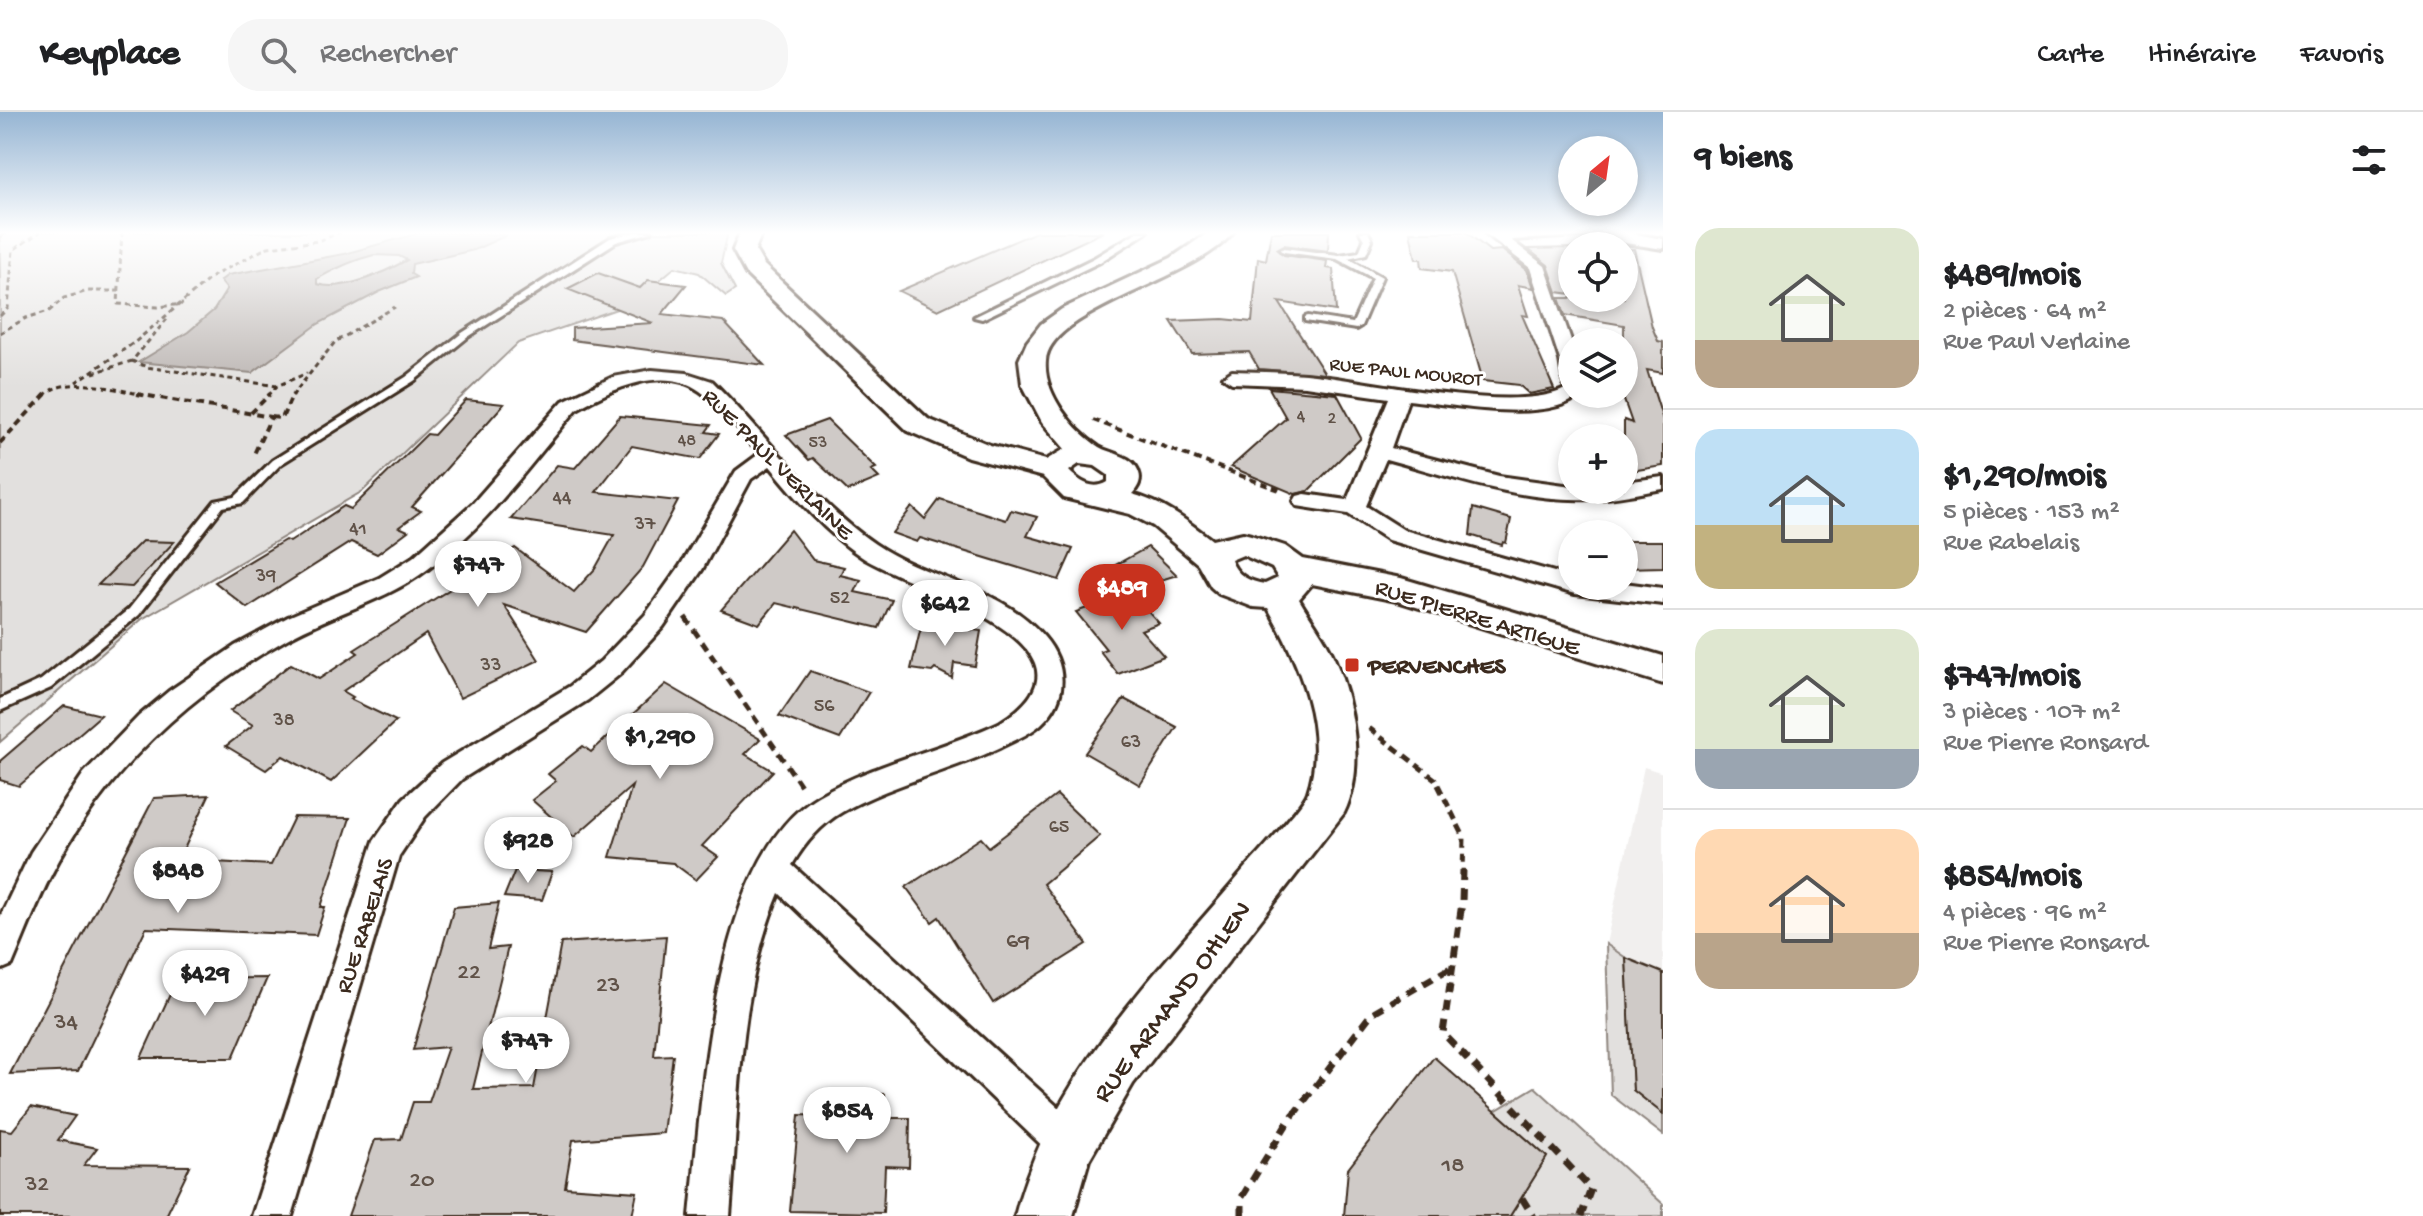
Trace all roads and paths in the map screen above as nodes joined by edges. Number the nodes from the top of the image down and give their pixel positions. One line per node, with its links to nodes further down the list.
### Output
1 (10, 284): 14 (path)
2 (120, 284): 10 (path)
3 (205, 284): 11 (path)
4 (540, 284): 38 (lane)
5 (769, 284): 32 (main road)
6 (1048, 284): 15 (lane)
7 (1134, 284): 32 (main road)
8 (1375, 284): 16 (lane)
9 (1543, 284): 17 (street)
10 (120, 291): 11 (path); 18 (path)
11 (184, 303): 13 (path)
12 (395, 307): 20 (path)
13 (170, 314): 19 (path); 21 (path)
14 (0, 316)
15 (979, 317)
16 (1308, 319)
17 (1558, 328)
18 (0, 333)
19 (132, 361): 21 (path); 24 (path)
20 (311, 371): 24 (path); 28 (path)
21 (88, 374): 23 (path)
22 (1232, 377): 25 (street, RUE PAUL MOUROT)
23 (75, 383): 27 (path); 30 (path)
24 (277, 386): 27 (path)
25 (1400, 394): 26 (street, RUE PAUL MOUROT); 31 (street)
26 (1558, 400)
27 (250, 414): 28 (path)
28 (271, 417): 38 (path)
29 (1096, 422): 37 (path)
30 (0, 443)
31 (1380, 451): 36 (street); 39 (street)
32 (1068, 453): 40 (main road)
33 (771, 456): 45 (street, RUE RABELAIS); 49 (street, RUE PAUL VERLAINE); 51 (street, RUE PAUL VERLAINE)
34 (1663, 483): 35 (street)
35 (1638, 487)
36 (1558, 491)
37 (1305, 501): 39 (street)
38 (219, 504): 47 (lane)
39 (1354, 508): 41 (street)
40 (1223, 552): 42 (main road); 42 (main road)
41 (1558, 582)
42 (1275, 585): 46 (main road, RUE PIERRE ARTIGUE); 53 (main road, RUE ARMAND OHLEN)
43 (1638, 593): 44 (street)
44 (1663, 596)
45 (670, 597): 49 (path); 55 (street, RUE RABELAIS)
46 (1663, 670)
47 (0, 705)
48 (1359, 720): 52 (path)
49 (820, 812): 50 (street, RUE PAUL VERLAINE)
50 (774, 868): 53 (street); 56 (street, RUE PAUL VERLAINE)
51 (0, 954)
52 (1453, 967): 58 (path); 60 (path)
53 (1068, 1143): 57 (main road, RUE ARMAND OHLEN)
54 (1522, 1198): 59 (path)
55 (272, 1216)
56 (710, 1216)
57 (1044, 1216)
58 (1242, 1216)
59 (1533, 1216)
60 (1581, 1216)

